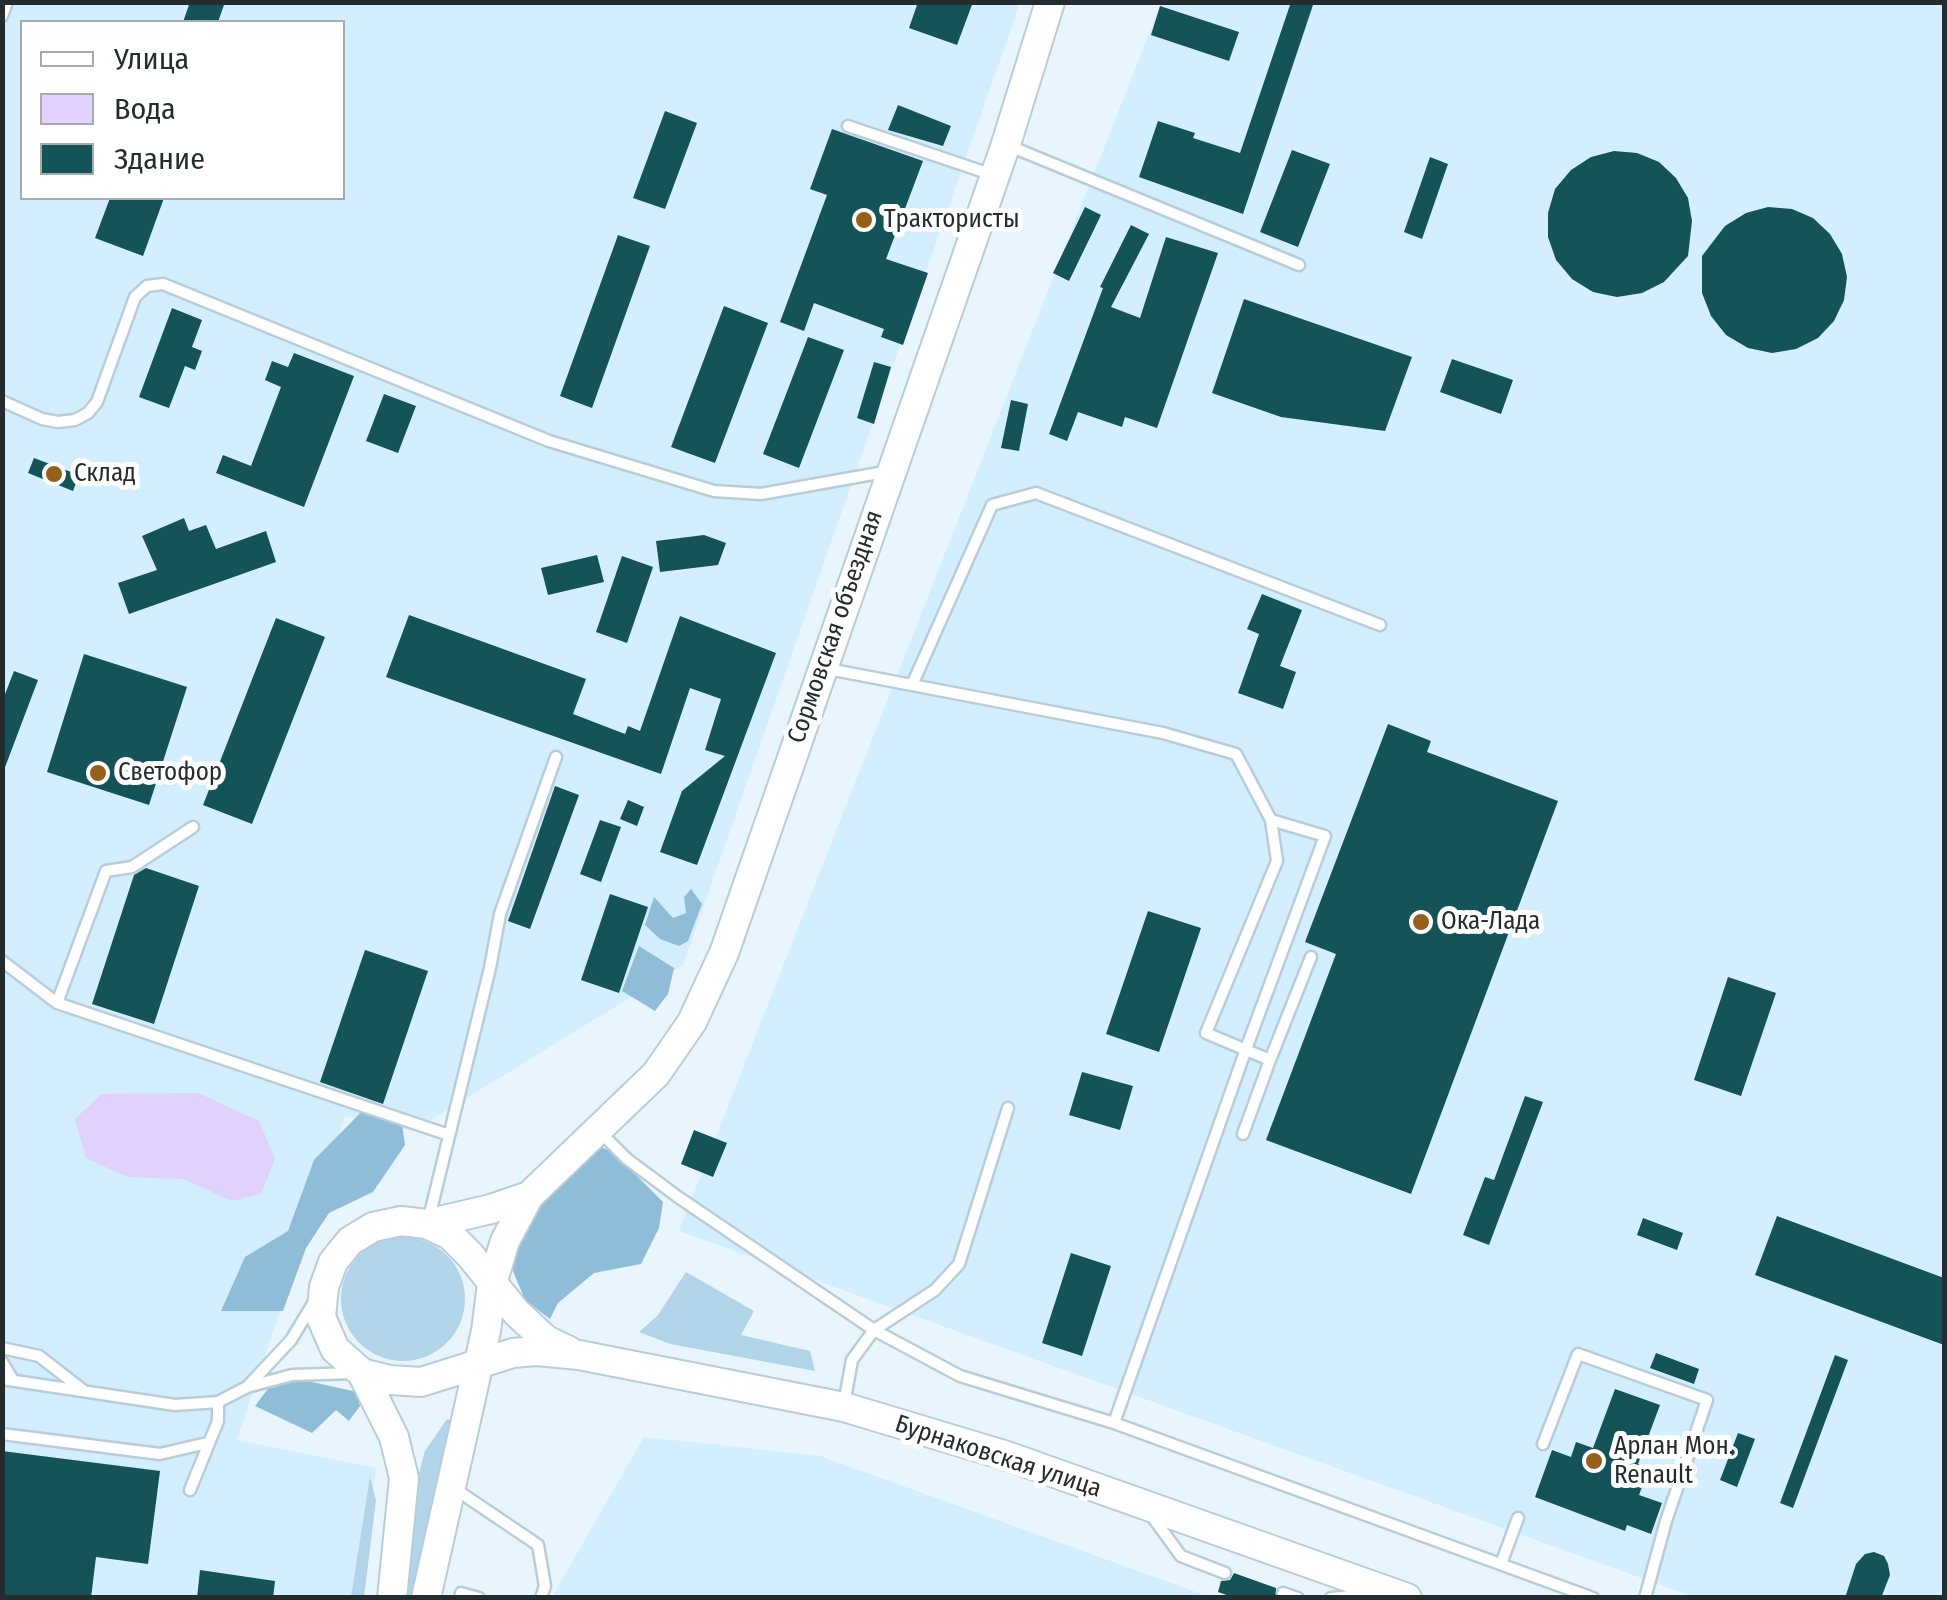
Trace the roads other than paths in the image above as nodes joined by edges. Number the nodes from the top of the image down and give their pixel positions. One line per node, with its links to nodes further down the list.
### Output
1 (7, 2): 3 (lane)
2 (1050, 2): 5 (main road, Сормовская объездная)
3 (2, 16)
4 (848, 126): 6 (lane)
5 (1006, 144): 6 (main road, Сормовская объездная); 7 (lane)
6 (994, 176): 9 (main road, Сормовская объездная)
7 (1299, 265)
8 (2, 401): 9 (lane)
9 (891, 471): 11 (main road, Сормовская объездная)
10 (1380, 626): 12 (lane)
11 (822, 668): 12 (lane); 22 (main road, Сормовская объездная)
12 (912, 685): 14 (lane)
13 (556, 757): 23 (lane)
14 (1271, 820): 19 (lane); 19 (lane)
15 (193, 827): 18 (lane)
16 (1311, 957): 20 (lane)
17 (2, 960): 18 (lane)
18 (58, 1004): 23 (lane)
19 (1246, 1049): 20 (lane); 40 (lane)
20 (1270, 1060): 24 (lane)
21 (1008, 1108): 29 (lane)
22 (598, 1129): 25 (main road, Сормовская объездная); 29 (lane)
23 (449, 1134): 26 (lane)
24 (1243, 1134)
25 (529, 1196): 26 (main road); 27 (main road)
26 (427, 1224): 27 (main road); 28 (main road)
27 (492, 1284): 31 (main road); 33 (main road)
28 (324, 1288): 34 (main road); 36 (lane)
29 (874, 1330): 39 (lane); 40 (lane)
30 (2, 1348): 37 (lane)
31 (579, 1355): 33 (main road); 39 (main road, Бурнаковская улица)
32 (2, 1362): 35 (lane)
33 (476, 1364): 34 (main road); 44 (main road)
34 (362, 1373): 36 (lane); 52 (main road)
35 (8, 1379): 37 (lane)
36 (247, 1387): 38 (lane)
37 (85, 1391): 38 (lane)
38 (218, 1402): 42 (lane)
39 (844, 1407): 46 (main road, Бурнаковская улица)
40 (1114, 1423): 48 (lane)
41 (2, 1434): 42 (lane)
42 (207, 1443): 45 (lane)
43 (1542, 1444): 60 (lane)
44 (452, 1487): 53 (main road); 56 (lane)
45 (190, 1490)
46 (1145, 1506): 49 (lane); 51 (main road, Бурнаковская улица)
47 (1518, 1518): 48 (lane)
48 (1500, 1564): 59 (lane)
49 (1224, 1573)
50 (1284, 1593): 57 (lane)
51 (1399, 1595): 58 (lane)
52 (392, 1598)
53 (426, 1598)
54 (460, 1598): 55 (lane)
55 (478, 1598)
56 (540, 1598)
57 (1298, 1598)
58 (1331, 1598)
59 (1592, 1598)
60 (1645, 1598)

